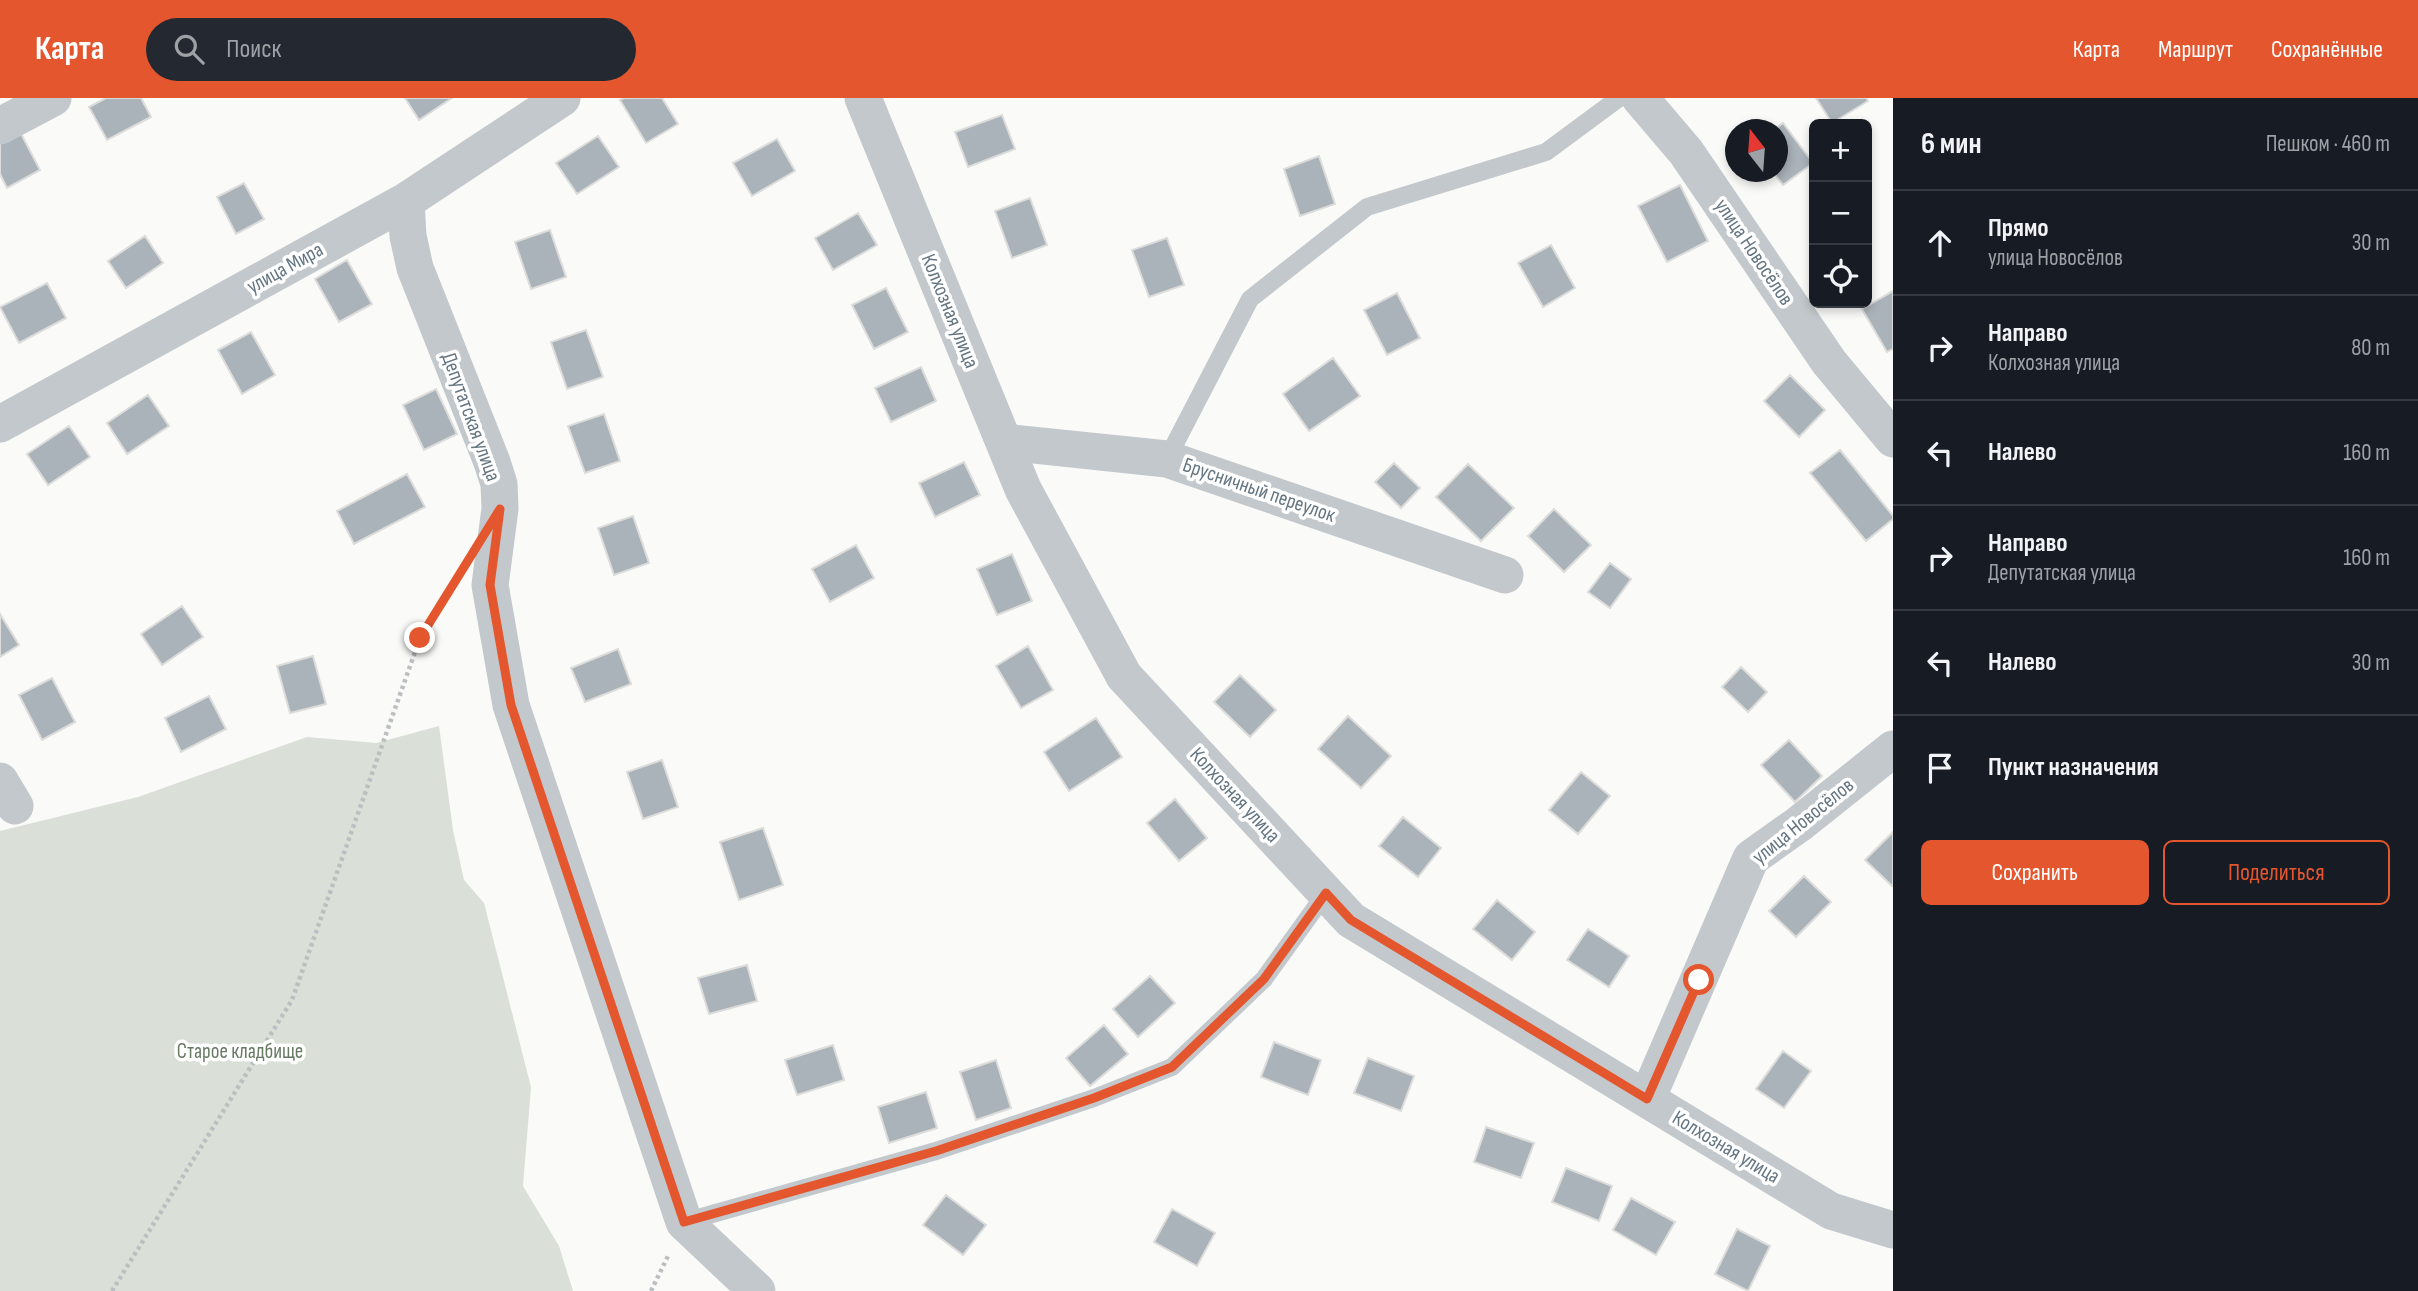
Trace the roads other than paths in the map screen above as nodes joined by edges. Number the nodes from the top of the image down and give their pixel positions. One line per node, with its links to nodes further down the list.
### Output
1 (52, 98): 6 (street)
2 (562, 98): 7 (street, улица Мира)
3 (863, 98): 10 (street, Колхозная улица)
4 (1619, 98): 11 (lane)
5 (1640, 98): 9 (street, улица Новосёлов)
6 (0, 126)
7 (406, 201): 8 (street, улица Мира); 16 (street, Депутатская улица)
8 (0, 424)
9 (1893, 439)
10 (1004, 442): 11 (street, Брусничный переулок); 14 (street, Колхозная улица)
11 (1167, 458): 12 (street, Брусничный переулок)
12 (1505, 575)
13 (1893, 749): 15 (street, улица Новосёлов)
14 (1326, 893): 15 (street, Колхозная улица); 16 (lane)
15 (1647, 1099): 17 (street, Колхозная улица)
16 (684, 1222): 18 (street, Депутатская улица)
17 (1893, 1230)
18 (757, 1291)

